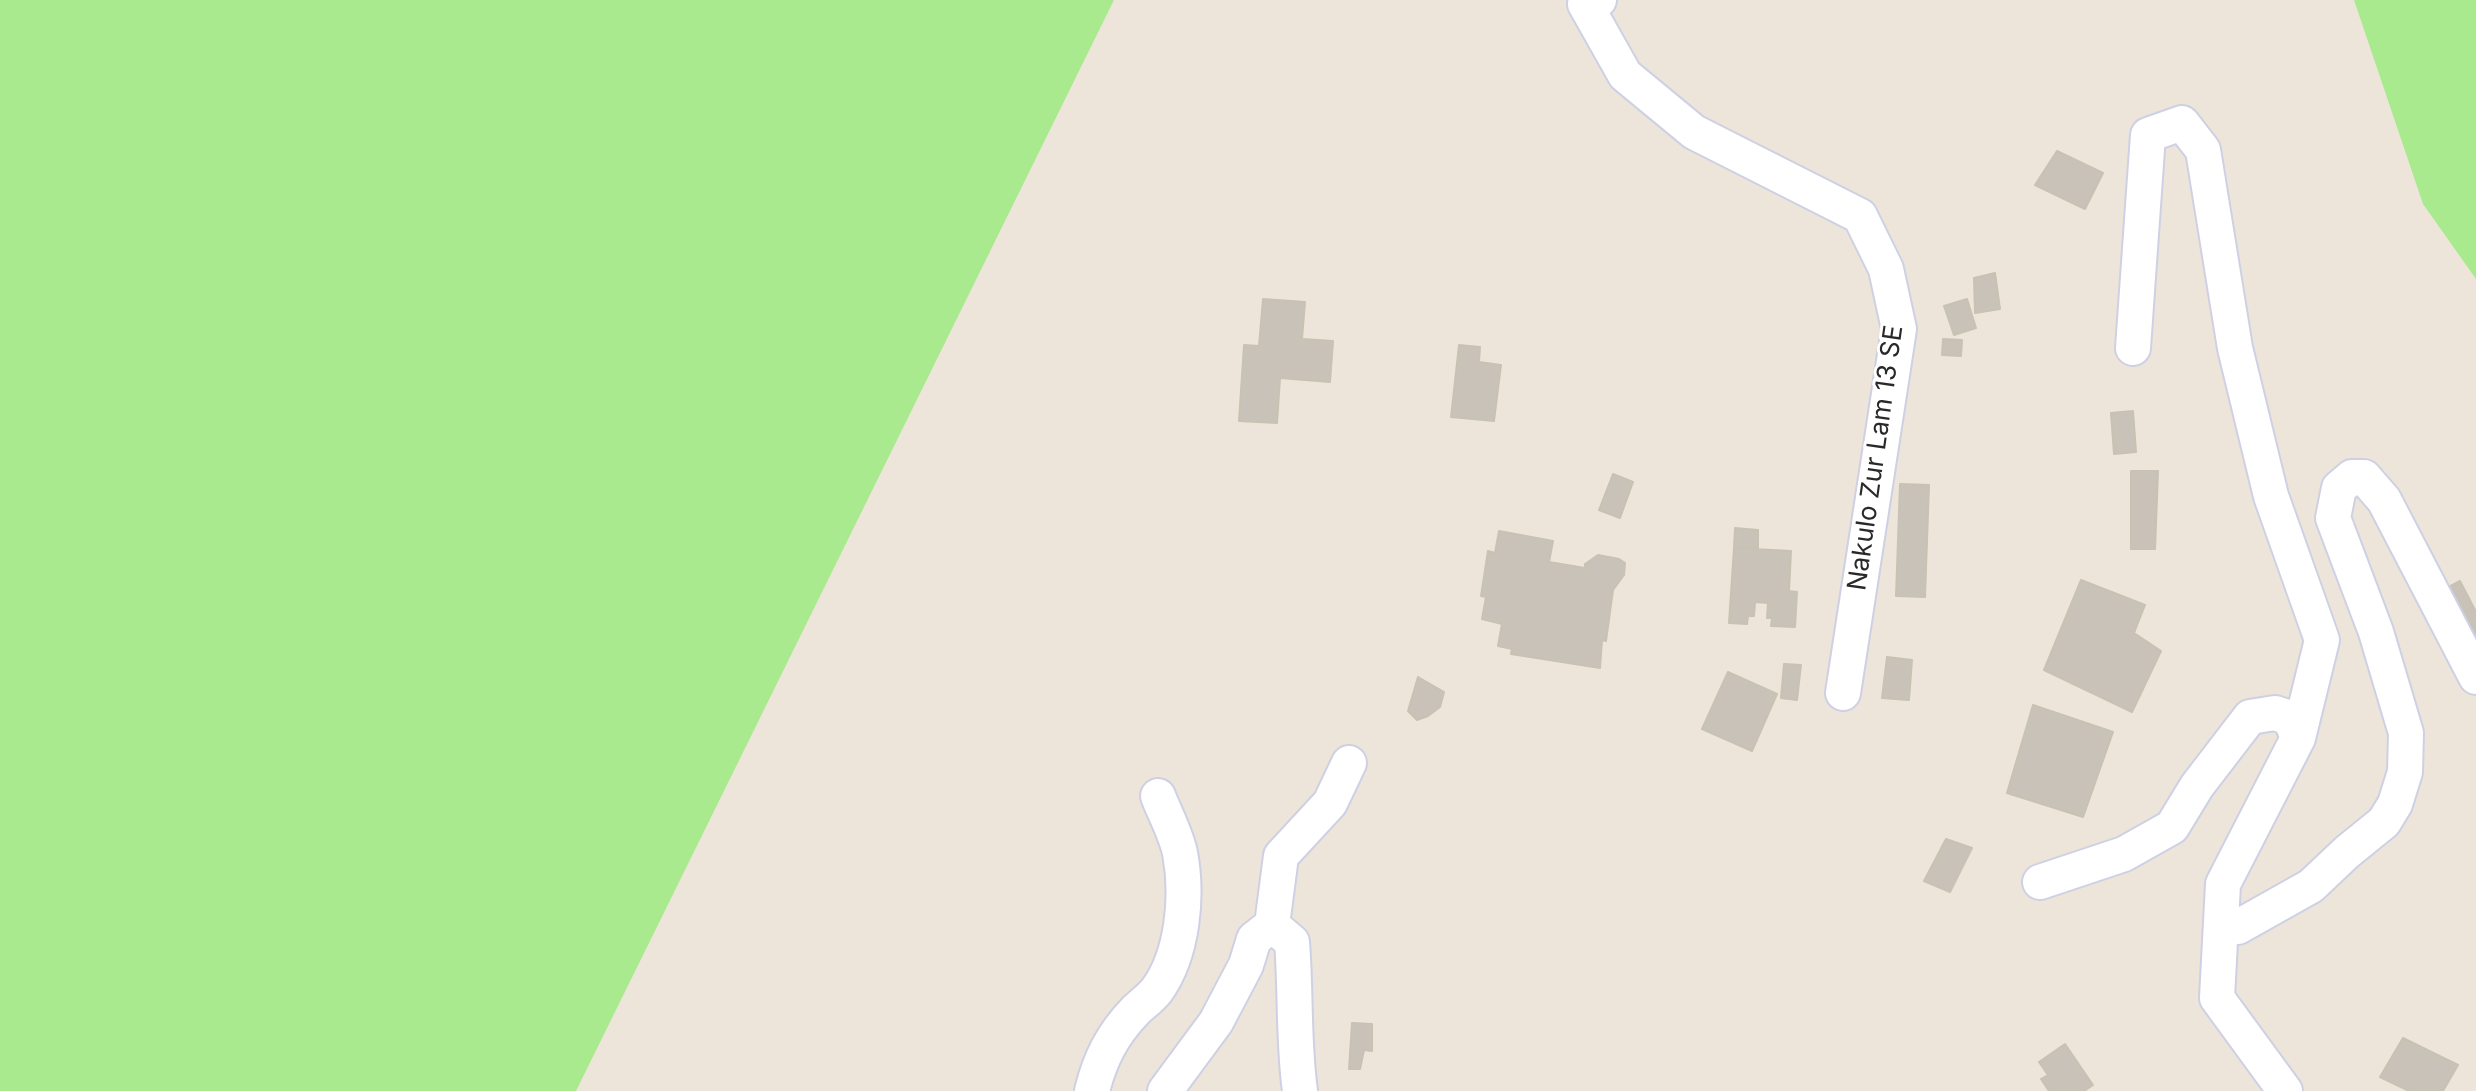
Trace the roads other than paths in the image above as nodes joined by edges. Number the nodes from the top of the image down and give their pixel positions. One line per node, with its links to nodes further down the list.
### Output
1 (1599, 0): 4 (street, Nakulo Zur Lam 13 SE)
2 (2133, 348): 5 (street)
3 (2476, 677): 9 (street)
4 (1843, 693)
5 (2298, 738): 8 (street); 9 (street)
6 (1349, 763): 10 (street)
7 (1158, 796): 11 (street)
8 (2040, 882)
9 (2222, 924): 14 (street)
10 (1272, 925): 12 (street); 13 (street)
11 (1092, 1091)
12 (1165, 1091)
13 (1300, 1091)
14 (2285, 1091)

